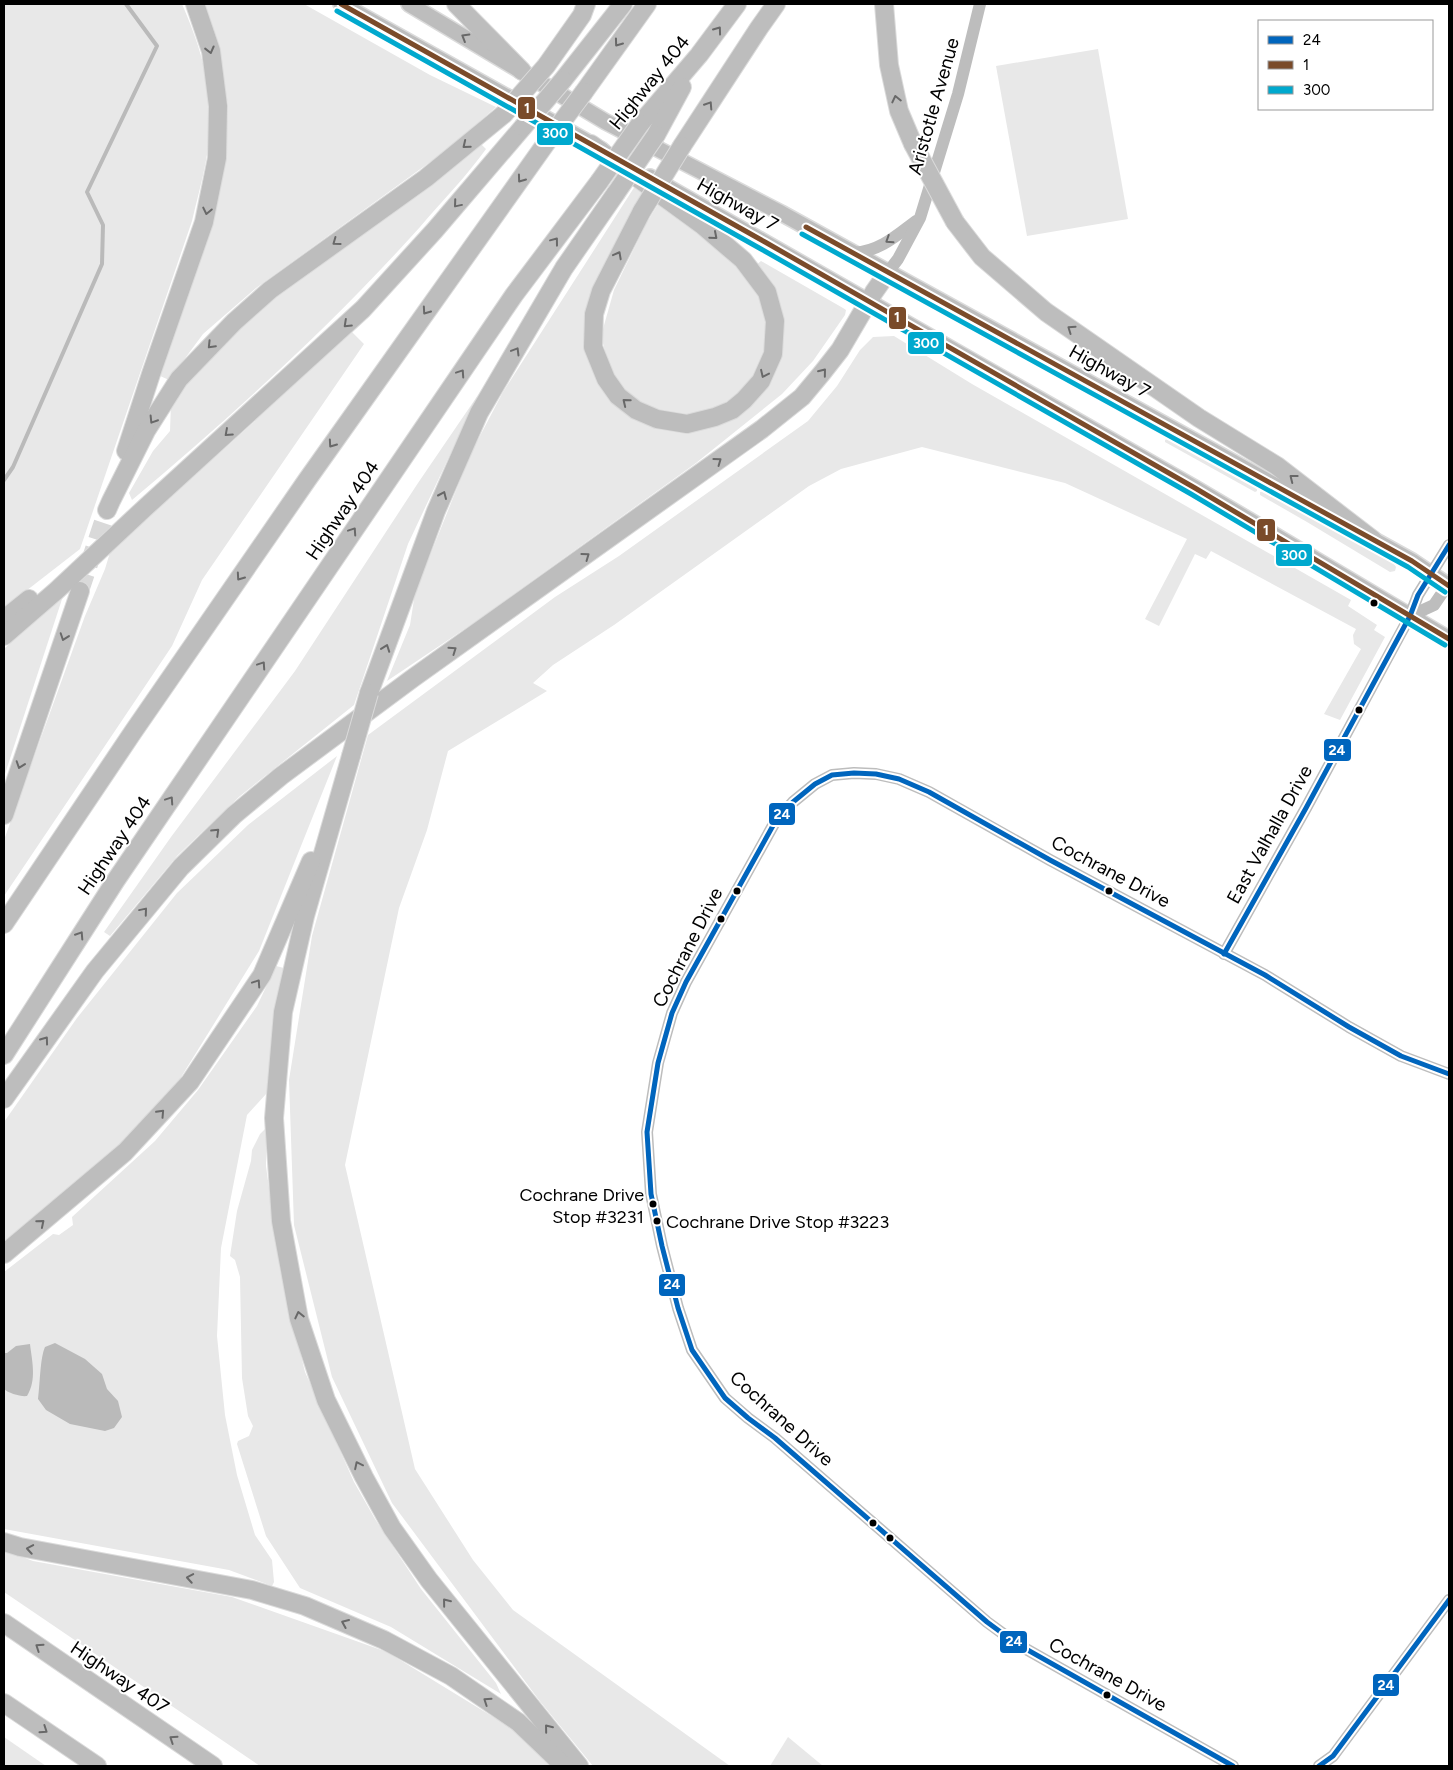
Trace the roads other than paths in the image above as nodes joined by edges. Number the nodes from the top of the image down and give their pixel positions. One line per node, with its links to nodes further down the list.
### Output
1 (195, 4): 5 (highway, bridge)
2 (342, 4): 14 (main road, Highway 7)
3 (409, 4): 13 (main road, Highway 7, one-way to 3)
4 (456, 4): 13 (highway)
5 (586, 4)
6 (623, 4): 19 (highway, one-way to 19, bridge)
7 (647, 4): 31 (highway, one-way to 31, bridge)
8 (737, 4): 12 (highway, Highway 404, one-way to 8)
9 (776, 4): 14 (highway, one-way to 9, bridge)
10 (884, 4): 20 (highway, one-way to 10, bridge)
11 (980, 4): 15 (street, Aristotle Avenue)
12 (699, 55): 29 (highway, one-way to 12, bridge); 33 (highway, Highway 404, one-way to 12, bridge)
13 (522, 71): 16 (main road, Highway 7)
14 (591, 144): 18 (main road, Highway 7)
15 (920, 218): 16 (street, one-way to 16); 17 (street, Aristotle Avenue)
16 (854, 253): 17 (main road, Highway 7)
17 (888, 272): 18 (highway); 20 (main road, Highway 7)
18 (869, 301): 25 (main road, Highway 7); 35 (highway, one-way to 18)
19 (147, 506): 26 (highway); 27 (highway)
20 (1373, 540): 22 (main road, Highway 7)
21 (1449, 545): 22 (street, East Valhalla Drive)
22 (1432, 574): 23 (main road, Highway 7); 25 (street, East Valhalla Drive)
23 (1449, 585): 25 (street)
24 (80, 591): 30 (highway, one-way to 30)
25 (1410, 616): 28 (main road, Highway 7); 32 (street, East Valhalla Drive)
26 (4, 619)
27 (4, 636)
28 (1449, 639)
29 (351, 756): 36 (highway, one-way to 29); 44 (highway, one-way to 29)
30 (4, 815)
31 (4, 924)
32 (1224, 954): 34 (street, Cochrane Drive); 45 (street, Cochrane Drive)
33 (4, 1055)
34 (1449, 1074)
35 (4, 1099)
36 (4, 1254)
37 (4, 1542): 43 (highway, one-way to 37)
38 (1449, 1600): 46 (street)
39 (4, 1623): 42 (highway, Highway 407, one-way to 39)
40 (4, 1703): 41 (highway, one-way to 41)
41 (97, 1766)
42 (213, 1766)
43 (564, 1766)
44 (579, 1766)
45 (1233, 1766)
46 (1319, 1766)

